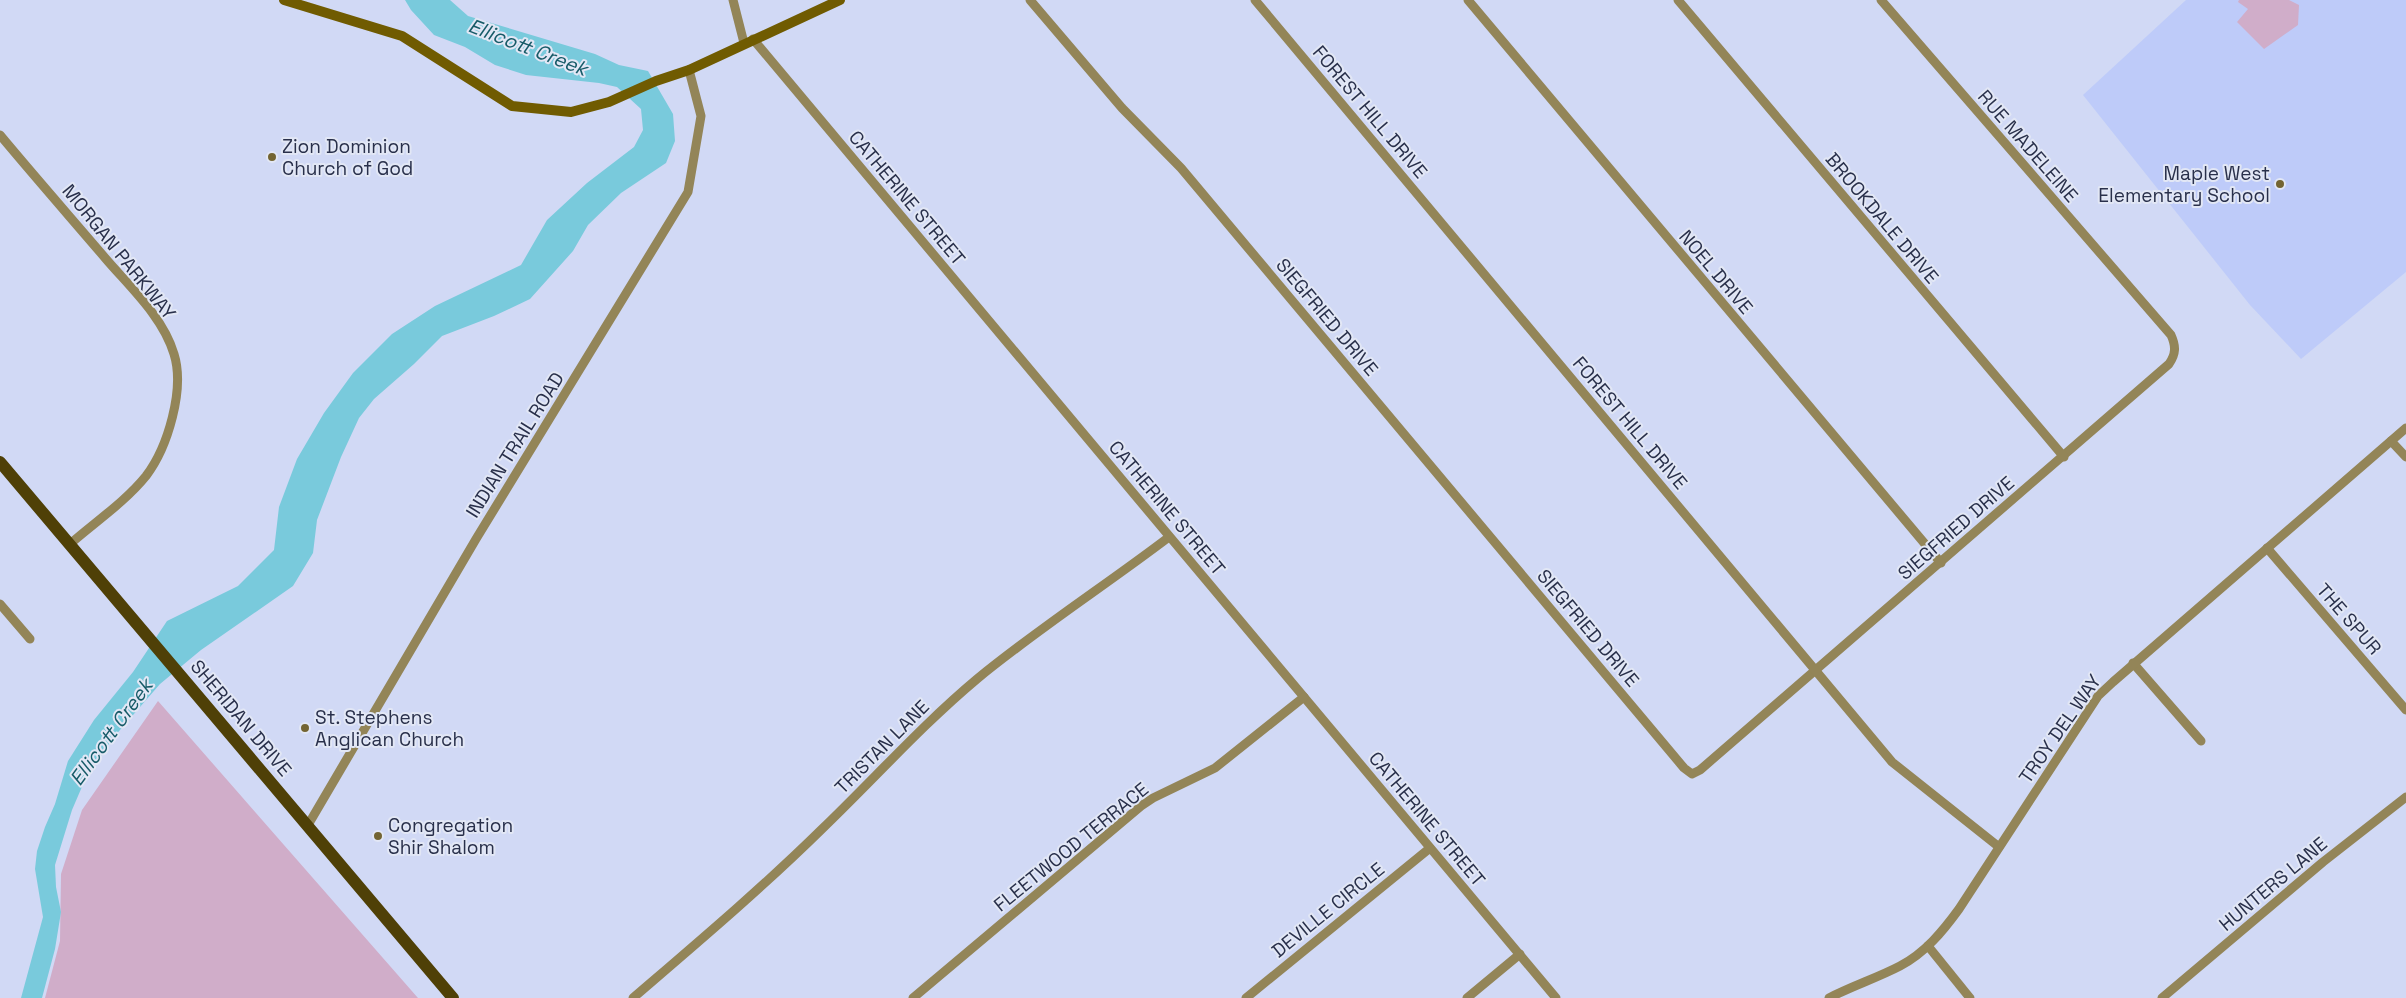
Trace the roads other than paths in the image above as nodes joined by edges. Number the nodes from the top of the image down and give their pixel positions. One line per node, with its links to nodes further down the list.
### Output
1 (284, 0): 10 (street)
2 (733, 0): 9 (street)
3 (840, 0): 9 (street)
4 (1030, 0): 25 (street, SIEGFRIED DRIVE)
5 (1255, 0): 25 (street, FOREST HILL DRIVE)
6 (1468, 0): 21 (street, NOEL DRIVE)
7 (1678, 0): 15 (street, BROOKDALE DRIVE)
8 (1881, 0): 12 (street, RUE MADELEINE)
9 (748, 41): 10 (street); 18 (street, CATHERINE STREET)
10 (689, 70): 30 (street, INDIAN TRAIL ROAD)
11 (0, 135): 19 (street, MORGAN PARKWAY)
12 (2171, 335): 15 (street, SIEGFRIED DRIVE)
13 (2406, 428): 14 (street, TROY DEL WAY)
14 (2391, 441): 16 (street); 20 (street, TROY DEL WAY)
15 (2064, 457): 21 (street, SIEGFRIED DRIVE)
16 (2406, 457)
17 (0, 462): 19 (main road, SHERIDAN DRIVE)
18 (1170, 537): 26 (street, CATHERINE STREET); 36 (street, TRISTAN LANE)
19 (70, 544): 30 (main road, SHERIDAN DRIVE)
20 (2267, 548): 24 (street, TROY DEL WAY); 27 (street, THE SPUR)
21 (1941, 563): 25 (street, SIEGFRIED DRIVE)
22 (0, 604): 23 (street)
23 (30, 639)
24 (2134, 663): 28 (street); 31 (street, TROY DEL WAY)
25 (1816, 670): 31 (street, FOREST HILL DRIVE)
26 (1304, 697): 32 (street, CATHERINE STREET); 37 (street, FLEETWOOD TERRACE)
27 (2406, 710)
28 (2201, 741)
29 (2406, 797): 43 (street, HUNTERS LANE)
30 (308, 825): 35 (main road, SHERIDAN DRIVE)
31 (1999, 847): 33 (street, TROY DEL WAY)
32 (1430, 848): 34 (street, CATHERINE STREET); 38 (street, DEVILLE CIRCLE)
33 (1928, 946): 41 (street, TROY DEL WAY); 42 (street)
34 (1520, 954): 39 (street); 40 (street, CATHERINE STREET)
35 (453, 998)
36 (633, 998)
37 (913, 998)
38 (1246, 998)
39 (1467, 998)
40 (1556, 998)
41 (1829, 998)
42 (1970, 998)
43 (2162, 998)

